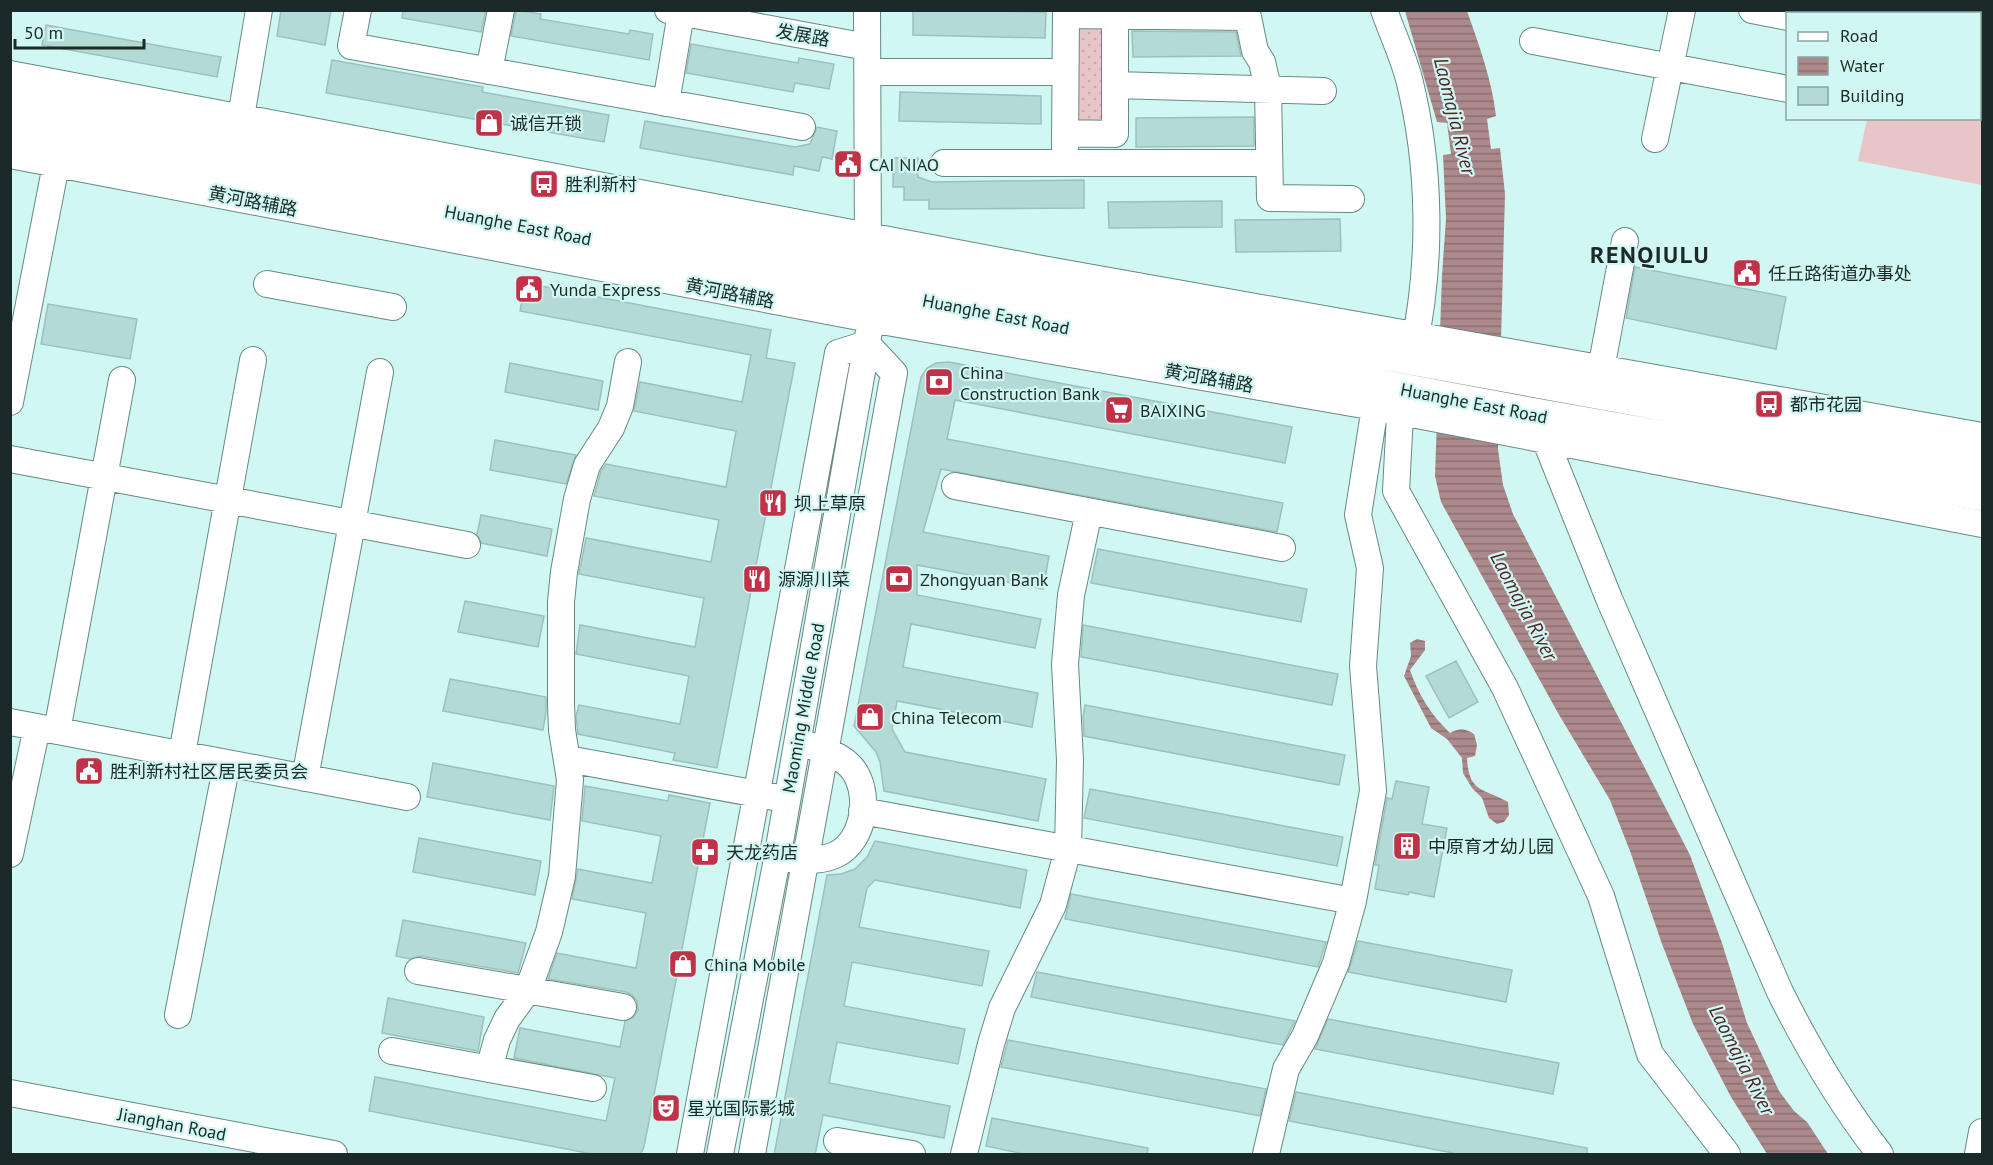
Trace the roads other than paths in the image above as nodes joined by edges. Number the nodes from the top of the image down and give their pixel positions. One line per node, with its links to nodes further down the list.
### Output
1 (259, 10): 25 (street)
2 (358, 10): 16 (street)
3 (501, 10): 16 (street)
4 (867, 10): 14 (street, Maoming Middle Road)
5 (1384, 10): 41 (street)
6 (1682, 10): 15 (street)
7 (1752, 10): 12 (street)
8 (675, 12): 14 (street, 发展路); 24 (street)
9 (1066, 13): 11 (street); 17 (street)
10 (1245, 14): 11 (street); 20 (street)
11 (1115, 15): 19 (street)
12 (1786, 17)
13 (1533, 41): 15 (street)
14 (867, 59): 17 (street, 发展路); 37 (street, Maoming Middle Road)
15 (1670, 68): 21 (street); 30 (street)
16 (489, 71): 24 (street)
17 (1065, 72): 28 (street)
18 (10, 74): 25 (street)
19 (1115, 85): 20 (street); 28 (street)
20 (1268, 88): 22 (street); 32 (street)
21 (1786, 89)
22 (1323, 91)
23 (10, 103): 29 (main road, Huanghe East Road)
24 (666, 103): 26 (street)
25 (241, 117): 37 (street)
26 (802, 127)
27 (10, 130): 29 (main road, Huanghe East Road)
28 (1065, 133): 34 (street)
29 (61, 139): 31 (street); 37 (main road, Huanghe East Road); 40 (main road, Huanghe East Road); 47 (street)
30 (1655, 139)
31 (10, 155)
32 (1269, 163): 34 (street); 35 (street)
33 (944, 164): 34 (street)
34 (1064, 164)
35 (1351, 199)
36 (1625, 241): 46 (street)
37 (868, 247): 40 (street, Maoming Middle Road); 41 (main road, Huanghe East Road)
38 (267, 284): 39 (street)
39 (393, 307)
40 (870, 318): 48 (main road, Huanghe East Road); 64 (street, Maoming Middle Road); 65 (street); 70 (street)
41 (1419, 347): 46 (main road, Huanghe East Road); 48 (street)
42 (253, 360): 56 (street)
43 (628, 362): 67 (street)
44 (380, 372): 58 (street)
45 (122, 380): 53 (street)
46 (1599, 380): 50 (street); 52 (main road, Huanghe East Road)
47 (10, 402)
48 (1402, 403): 49 (main road, Huanghe East Road); 78 (street); 97 (street)
49 (1532, 426): 55 (main road, Huanghe East Road); 59 (street); 98 (street)
50 (1983, 436)
51 (10, 459): 53 (street)
52 (1983, 462)
53 (104, 477): 56 (street); 63 (street)
54 (955, 486): 57 (street)
55 (1983, 494)
56 (228, 500): 58 (street); 66 (street)
57 (1089, 512): 61 (street); 74 (street)
58 (351, 523): 60 (street); 69 (street)
59 (1983, 524)
60 (467, 545)
61 (1282, 548)
62 (10, 722): 63 (street)
63 (47, 729): 66 (street); 75 (street)
64 (797, 741): 65 (street); 72 (street, Maoming Middle Road)
65 (825, 751): 73 (street); 77 (street)
66 (182, 754): 68 (street)
67 (568, 759): 70 (street); 80 (street)
68 (227, 763): 69 (street); 82 (street)
69 (305, 778): 71 (street)
70 (757, 794): 72 (street); 91 (street)
71 (406, 797)
72 (787, 799): 76 (street, Maoming Middle Road)
73 (862, 812): 74 (street); 77 (street)
74 (1068, 849): 78 (street); 95 (street)
75 (10, 854)
76 (777, 859): 77 (street); 92 (street, Maoming Middle Road)
77 (805, 861): 93 (street)
78 (1353, 901): 96 (street)
79 (417, 971): 80 (street)
80 (528, 990): 81 (street); 84 (street)
81 (623, 1007)
82 (178, 1015)
83 (392, 1051): 84 (street)
84 (489, 1069): 85 (street)
85 (593, 1088)
86 (10, 1093): 89 (street, Jianghan Road)
87 (1983, 1132): 99 (street)
88 (837, 1141): 94 (street)
89 (237, 1145): 90 (street, Jianghan Road)
90 (334, 1155)
91 (690, 1155)
92 (720, 1155)
93 (752, 1155)
94 (912, 1155)
95 (964, 1155)
96 (1266, 1155)
97 (1727, 1155)
98 (1880, 1155)
99 (1978, 1155)

